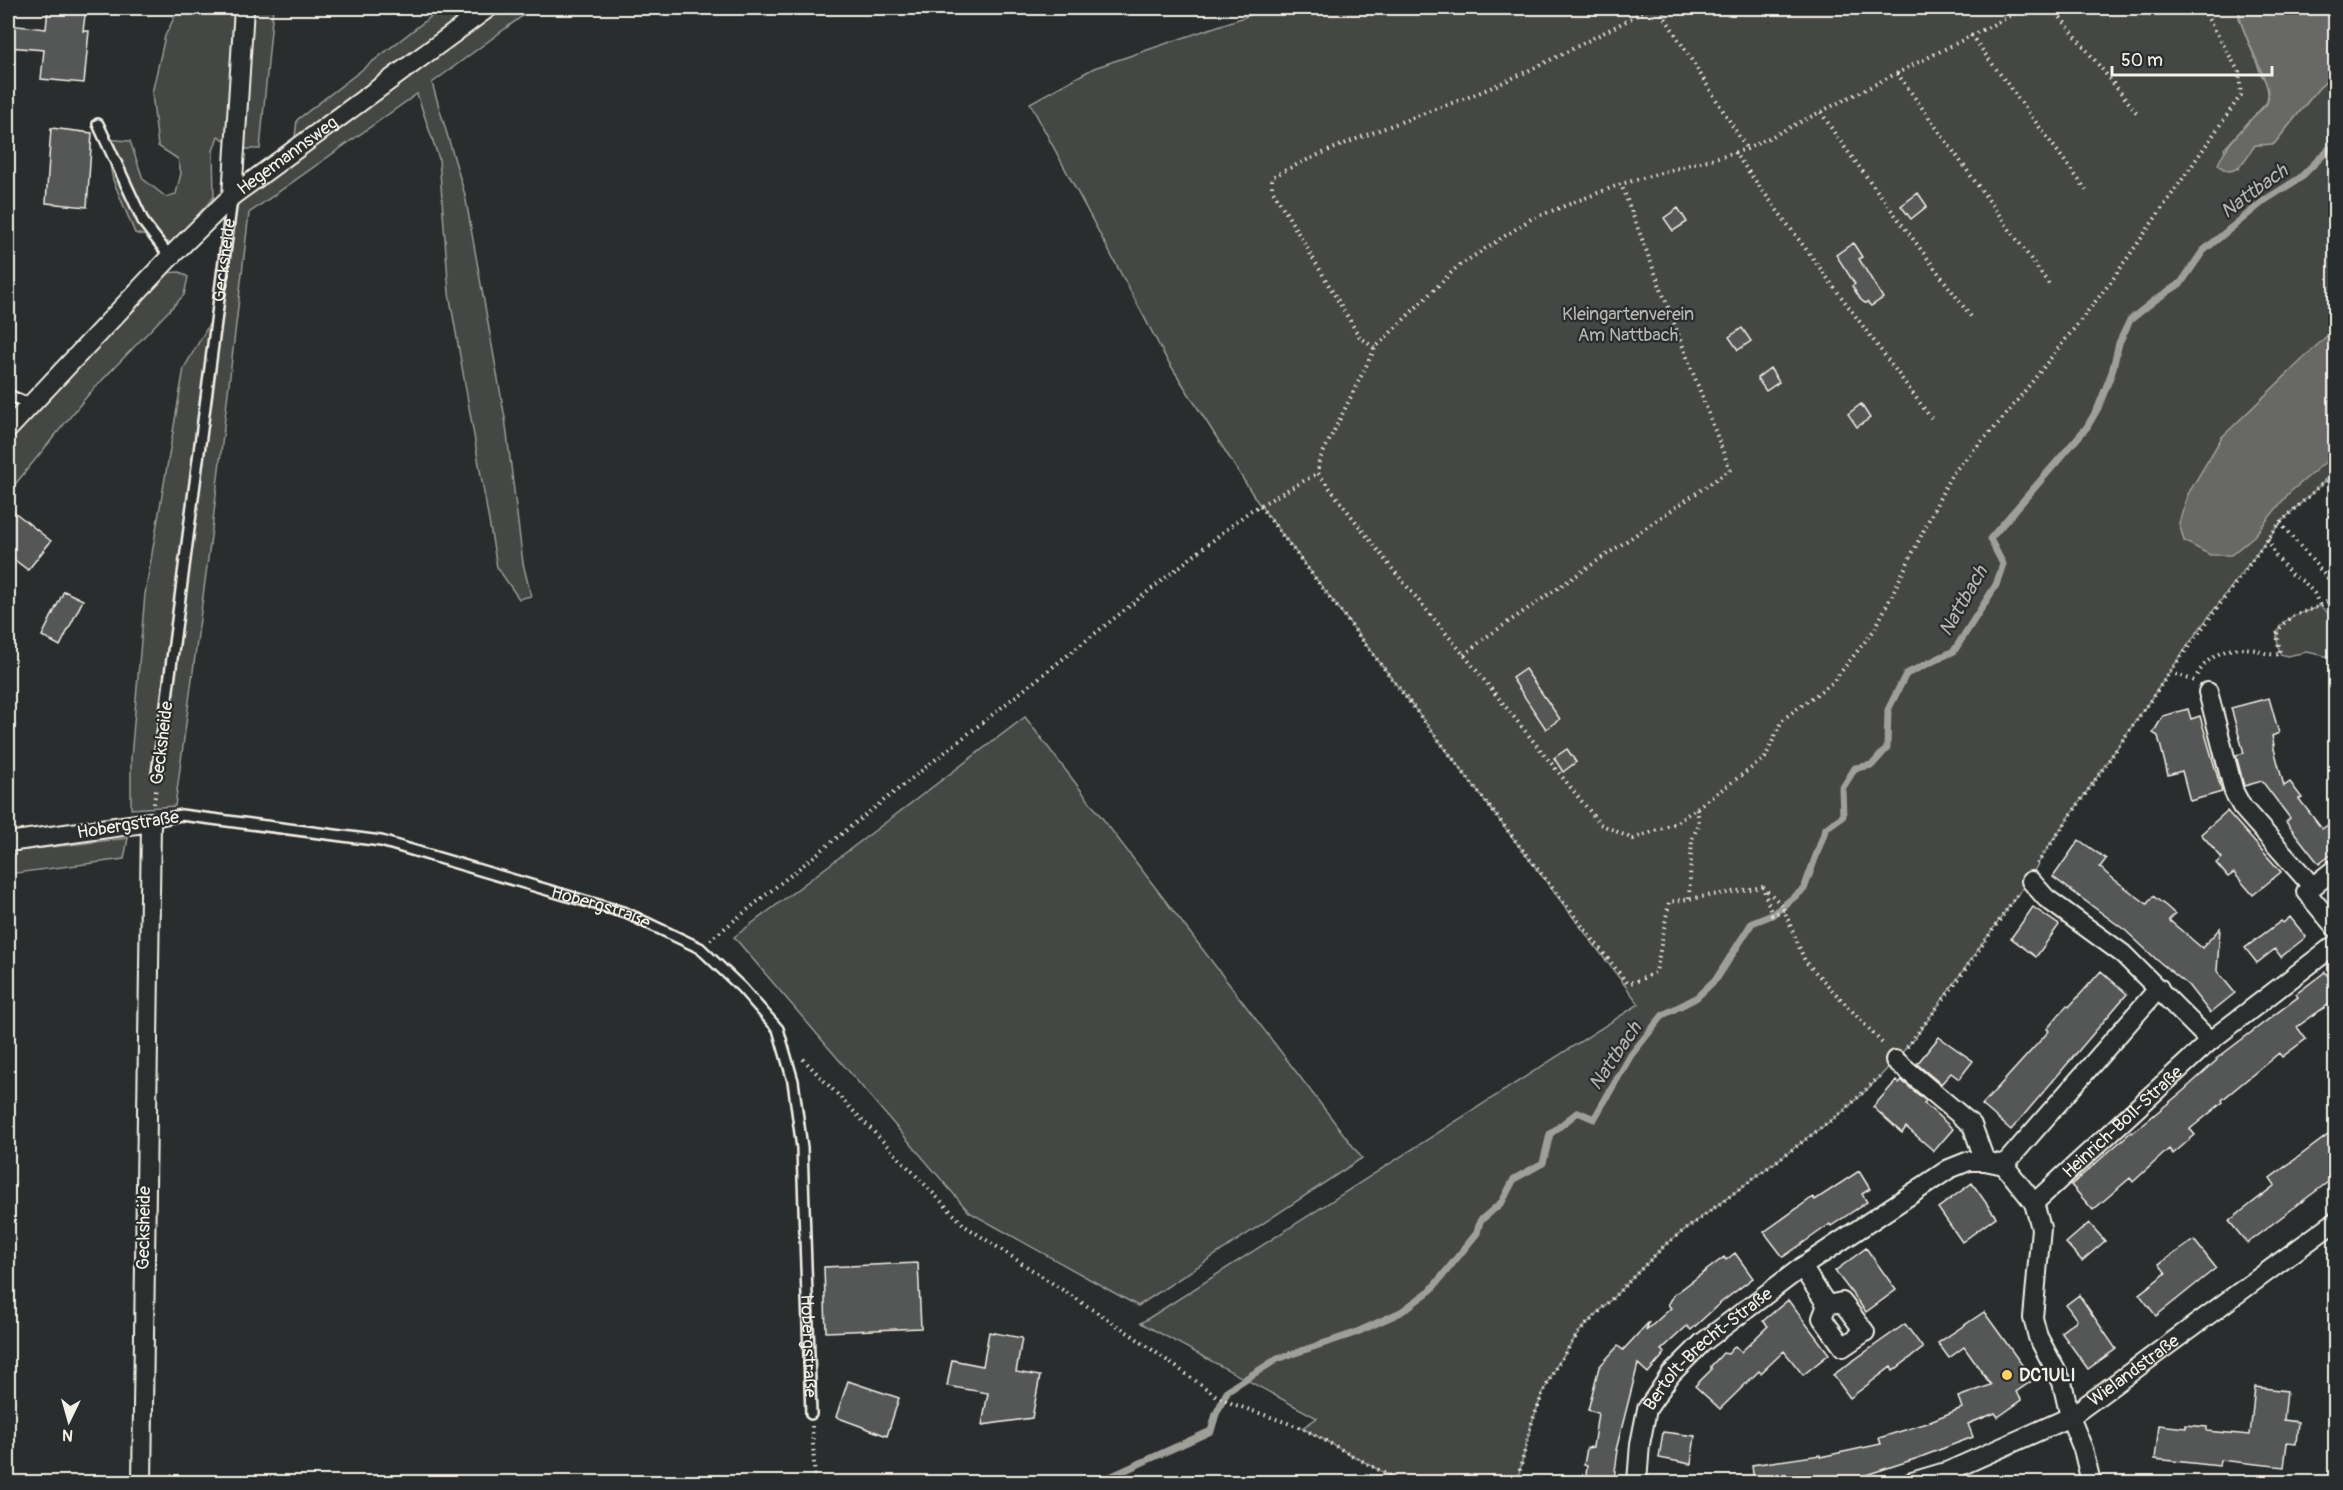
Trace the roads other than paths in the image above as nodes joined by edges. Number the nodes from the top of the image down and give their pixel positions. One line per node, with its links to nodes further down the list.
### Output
1 (244, 8): 4 (street, Gecksheide)
2 (488, 8): 4 (street, Hegemannsweg)
3 (98, 124): 5 (lane)
4 (232, 196): 5 (street, Hegemannsweg); 10 (lane, Gecksheide)
5 (170, 257): 7 (street, Hegemannsweg)
6 (8, 396): 7 (lane)
7 (30, 404): 8 (street, Hegemannsweg)
8 (8, 429)
9 (2208, 692): 15 (street)
10 (157, 774)
11 (151, 822): 12 (street, Hobergstraße); 27 (lane, Hobergstraße); 29 (street, Gecksheide)
12 (8, 842)
13 (2336, 868): 15 (street)
14 (2031, 881): 18 (street)
15 (2313, 886): 16 (street)
16 (2336, 928)
17 (2336, 944): 19 (street, Heinrich-Böll-Straße)
18 (2158, 988): 19 (street); 22 (street)
19 (2210, 1041): 23 (street, Heinrich-Böll-Straße)
20 (1895, 1060): 21 (street)
21 (1985, 1161): 22 (street, Bertolt-Brecht-Straße); 25 (street, Bertolt-Brecht-Straße)
22 (2004, 1165): 23 (street)
23 (2034, 1203): 28 (street)
24 (2336, 1221): 28 (street, Wielandstraße)
25 (1802, 1267): 26 (street); 30 (street, Bertolt-Brecht-Straße)
26 (1827, 1305)
27 (811, 1414)
28 (2070, 1417): 31 (street, Wielandstraße); 32 (street)
29 (141, 1482)
30 (1636, 1482)
31 (1912, 1482)
32 (2097, 1482)

